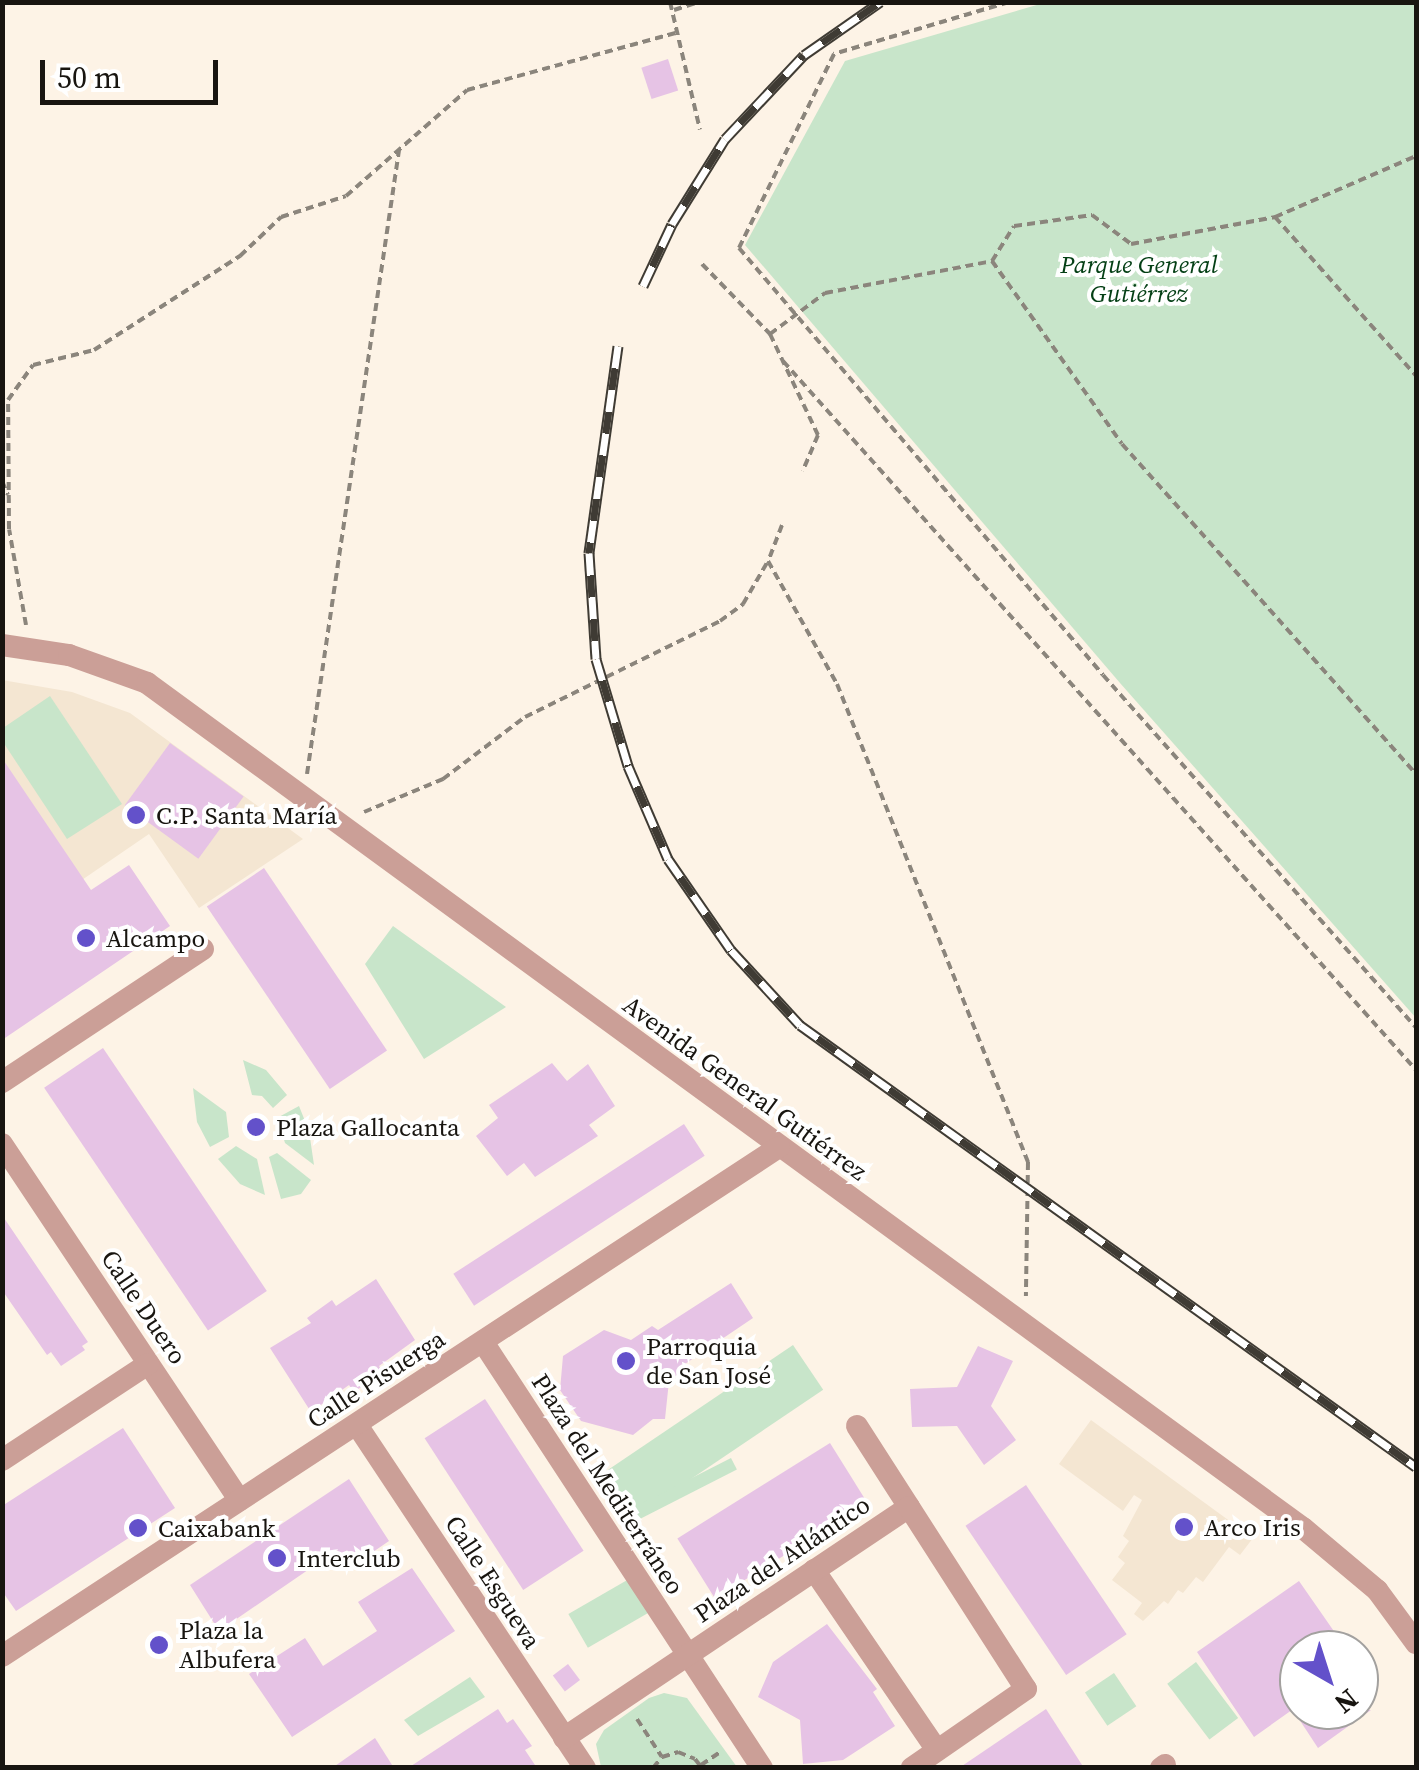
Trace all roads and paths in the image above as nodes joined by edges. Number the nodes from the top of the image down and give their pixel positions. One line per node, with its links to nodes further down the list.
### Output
1 (670, 2): 4 (path)
2 (698, 2): 4 (path)
3 (1009, 2): 12 (path)
4 (672, 11): 5 (path)
5 (676, 33): 6 (path); 7 (path)
6 (700, 130)
7 (399, 149): 18 (path); 24 (path)
8 (1416, 156): 9 (path)
9 (1275, 217): 10 (path); 15 (path)
10 (992, 261): 12 (path); 23 (path)
11 (702, 264): 13 (path)
12 (794, 312): 13 (path); 27 (path)
13 (770, 334): 14 (path)
14 (783, 362): 16 (path); 28 (path)
15 (1416, 376)
16 (803, 471)
17 (2, 481): 18 (path)
18 (9, 498): 22 (path)
19 (782, 525): 20 (path)
20 (768, 560): 25 (path); 32 (path)
21 (2, 645): 22 (street, Avenida General Gutiérrez)
22 (30, 649): 24 (street, Avenida General Gutiérrez)
23 (1416, 774)
24 (304, 799): 25 (street, Avenida General Gutiérrez)
25 (336, 822): 31 (street, Avenida General Gutiérrez)
26 (203, 949): 29 (street)
27 (1416, 1028)
28 (1416, 1070)
29 (2, 1082)
30 (2, 1144): 34 (street, Calle Duero)
31 (779, 1147): 32 (street, Avenida General Gutiérrez); 33 (street, Calle Pisuerga)
32 (1025, 1326): 41 (street, Avenida General Gutiérrez)
33 (483, 1342): 35 (street, Calle Pisuerga); 43 (street, Plaza del Mediterráneo)
34 (148, 1364): 37 (street); 38 (street, Calle Duero)
35 (357, 1425): 38 (street, Calle Pisuerga); 45 (street, Calle Esgueva)
36 (857, 1426): 39 (street, Plaza del Atlántico)
37 (2, 1460)
38 (239, 1500): 42 (street, Calle Pisuerga)
39 (909, 1507): 40 (street, Plaza del Atlántico); 46 (street, Plaza del Atlántico)
40 (814, 1570): 43 (street, Plaza del Atlántico); 46 (street)
41 (1416, 1643)
42 (2, 1656)
43 (686, 1657): 44 (street); 51 (street, Plaza del Mediterráneo)
44 (623, 1698): 45 (street); 47 (path)
45 (564, 1738): 48 (street, Calle Esgueva)
46 (937, 1750): 52 (street, Plaza del Atlántico)
47 (662, 1757): 49 (path); 50 (path)
48 (585, 1768)
49 (654, 1768)
50 (702, 1768)
51 (762, 1768)
52 (912, 1768)

